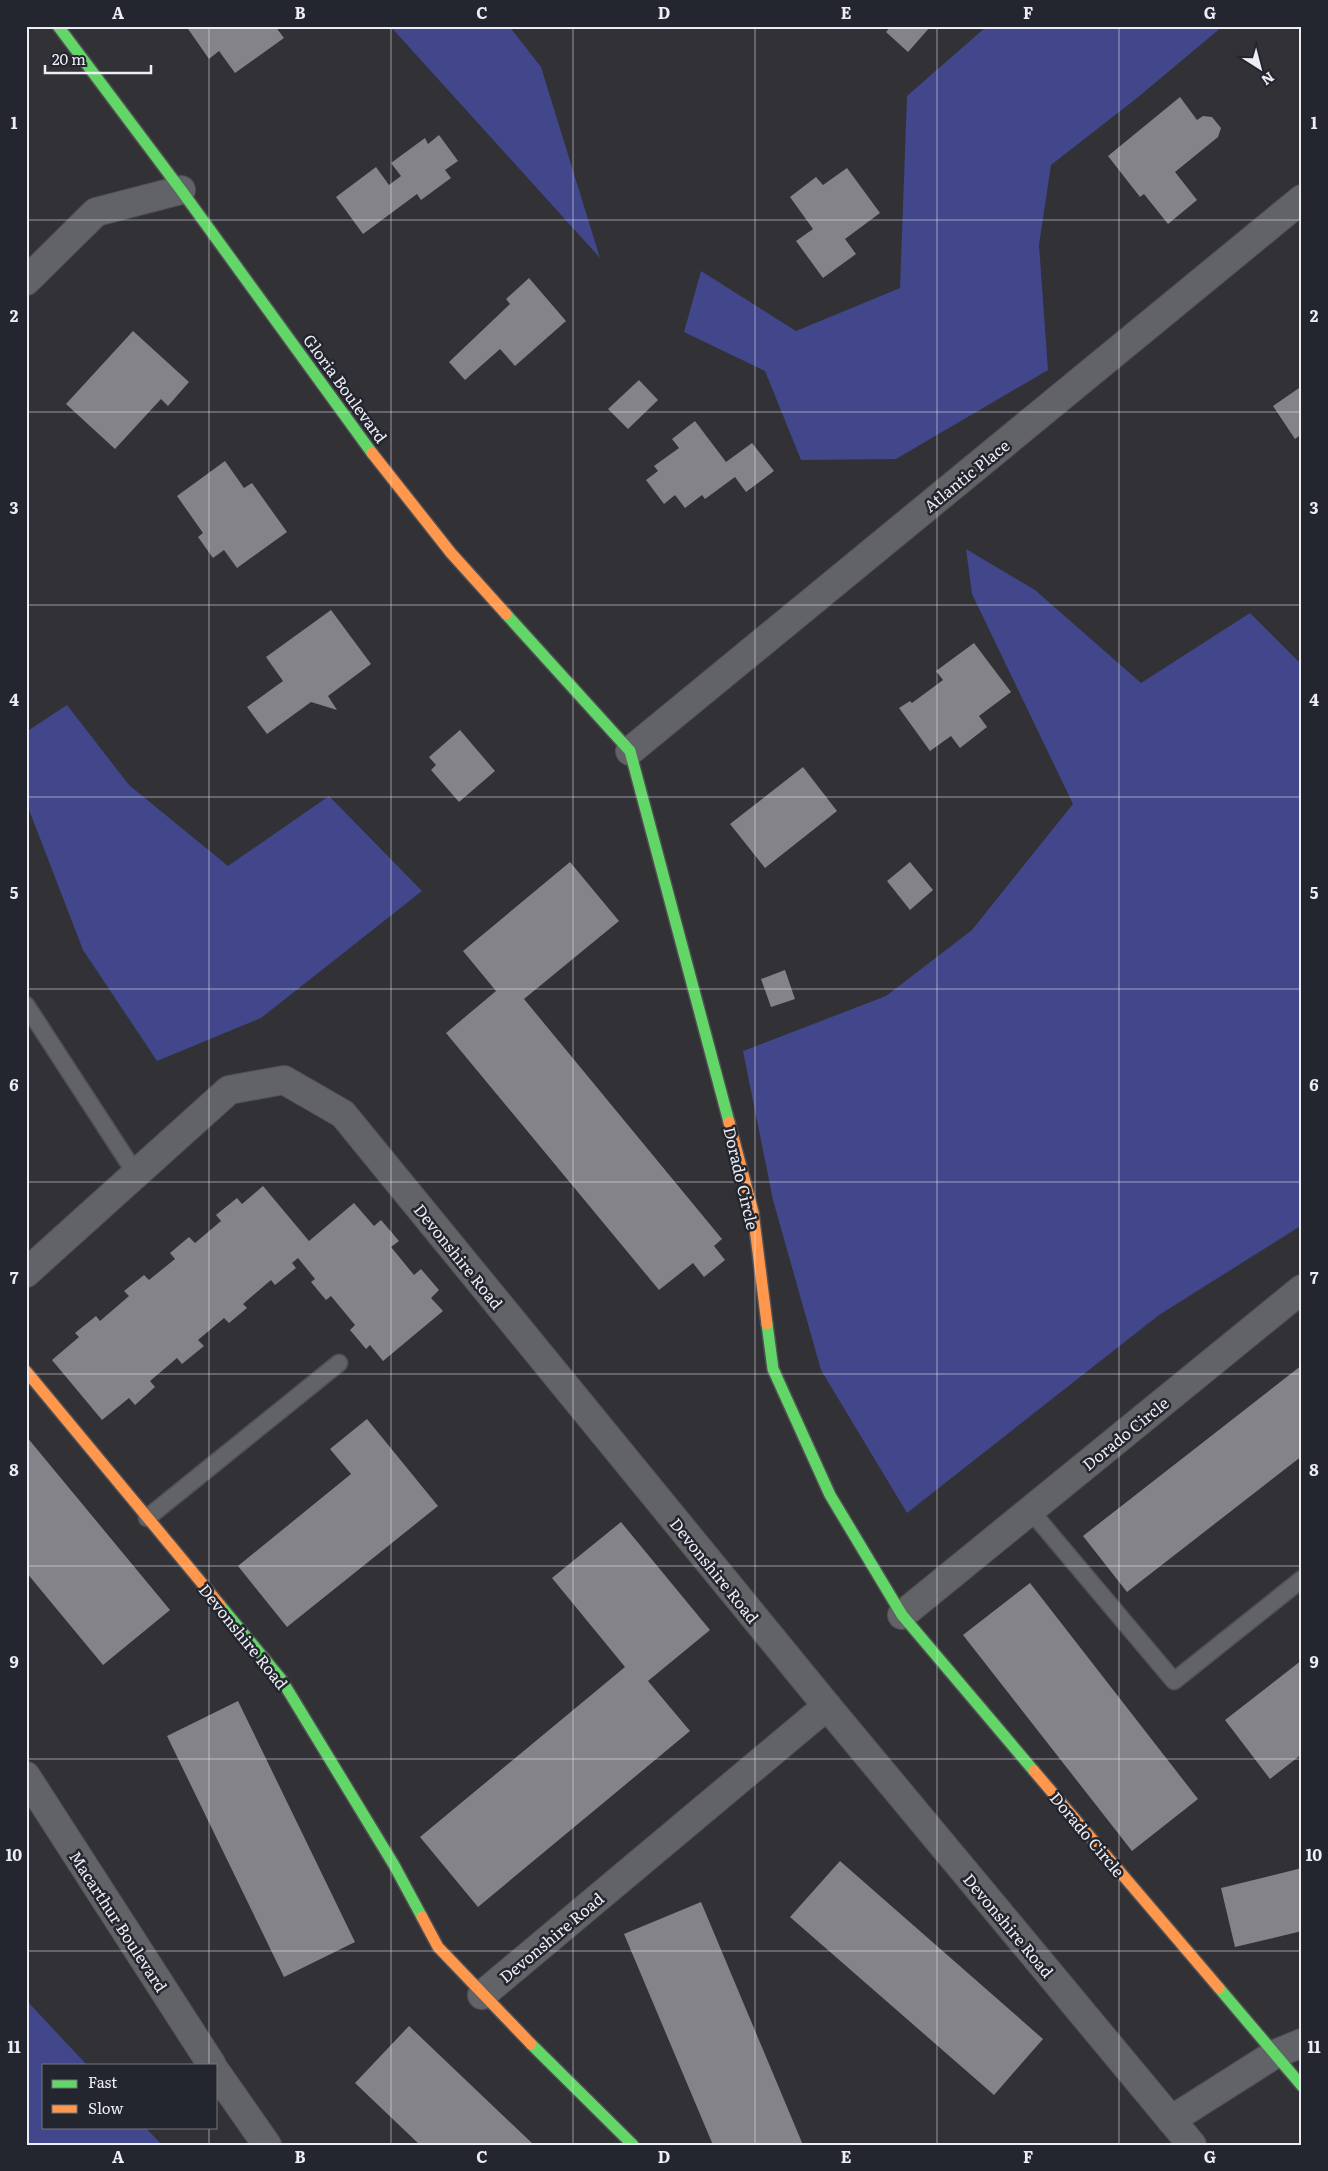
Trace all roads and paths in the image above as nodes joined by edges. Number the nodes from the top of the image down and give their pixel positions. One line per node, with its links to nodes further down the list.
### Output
1 (58, 26): 2 (street, Gloria Boulevard)
2 (181, 190): 4 (street); 5 (street, Gloria Boulevard)
3 (1302, 199): 5 (street, Atlantic Place)
4 (26, 281)
5 (630, 751): 15 (street, Dorado Circle)
6 (26, 1005): 7 (lane)
7 (136, 1174): 8 (street, Devonshire Road); 16 (street, Devonshire Road)
8 (26, 1273)
9 (1302, 1289): 12 (street, Dorado Circle)
10 (339, 1363): 13 (lane)
11 (26, 1371): 13 (street, Devonshire Road)
12 (1030, 1510): 14 (lane); 15 (street, Dorado Circle)
13 (147, 1518): 18 (street, Devonshire Road)
14 (1302, 1578)
15 (902, 1615): 20 (street, Dorado Circle)
16 (827, 1706): 18 (street, Devonshire Road); 24 (street, Devonshire Road)
17 (26, 1776): 21 (street, Macarthur Boulevard)
18 (482, 1995): 26 (street, Devonshire Road)
19 (1302, 2043): 20 (street)
20 (1275, 2054): 23 (street, Dorado Circle); 24 (street)
21 (211, 2064)
22 (218, 2075): 25 (street)
23 (1302, 2086)
24 (1171, 2120): 27 (street, Devonshire Road)
25 (267, 2145)
26 (633, 2145)
27 (1192, 2145)

